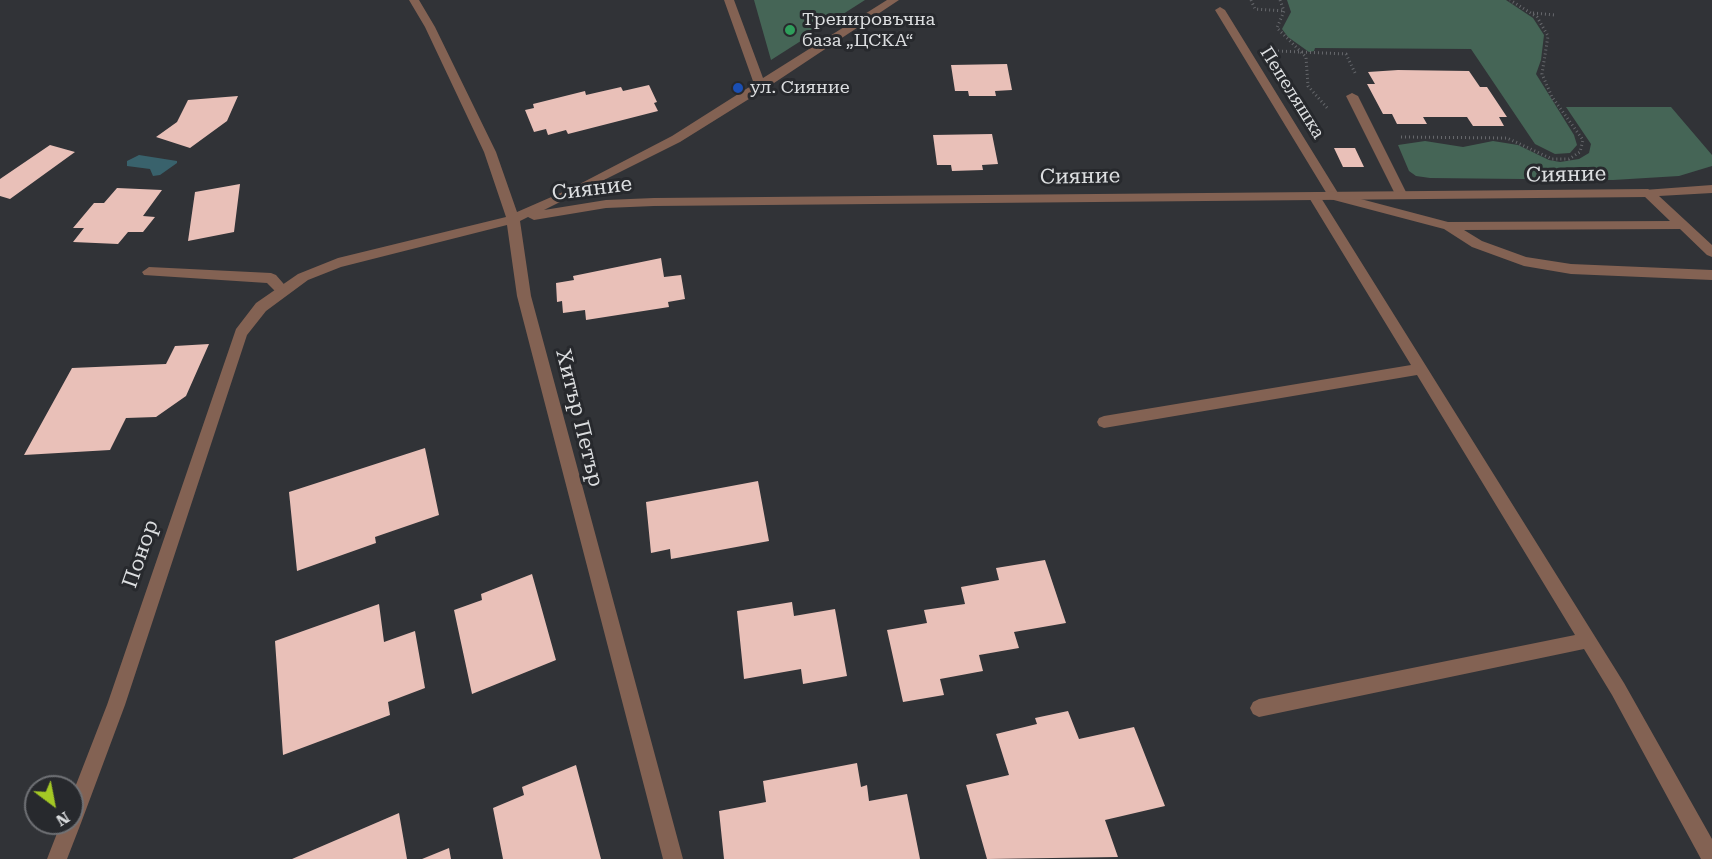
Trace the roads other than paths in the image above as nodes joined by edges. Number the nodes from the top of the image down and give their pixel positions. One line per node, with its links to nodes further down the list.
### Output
1 (414, 0): 12 (street, Хитър Петър)
2 (729, 0): 5 (street)
3 (894, 0): 5 (street)
4 (1220, 10): 10 (street, Пепеляшка)
5 (761, 87): 12 (street)
6 (1352, 96): 11 (street)
7 (1712, 189): 8 (street, Сияние)
8 (1648, 194): 11 (street, Сияние); 13 (street)
9 (1314, 196): 10 (street, Сияние); 12 (street, Сияние); 19 (street)
10 (1334, 196): 11 (street, Сияние); 14 (street)
11 (1402, 196)
12 (513, 219): 18 (street, Понор); 26 (street, Хитър Петър)
13 (1682, 225): 14 (street); 15 (street)
14 (1448, 226): 17 (street)
15 (1712, 252)
16 (149, 272): 18 (street)
17 (1712, 275)
18 (282, 290): 23 (street, Понор)
19 (1420, 369): 20 (street); 21 (street)
20 (1104, 422)
21 (1588, 640): 22 (street); 27 (street)
22 (1259, 708)
23 (84, 787)
24 (66, 835): 25 (street, Понор)
25 (57, 859)
26 (673, 859)
27 (1712, 859)

